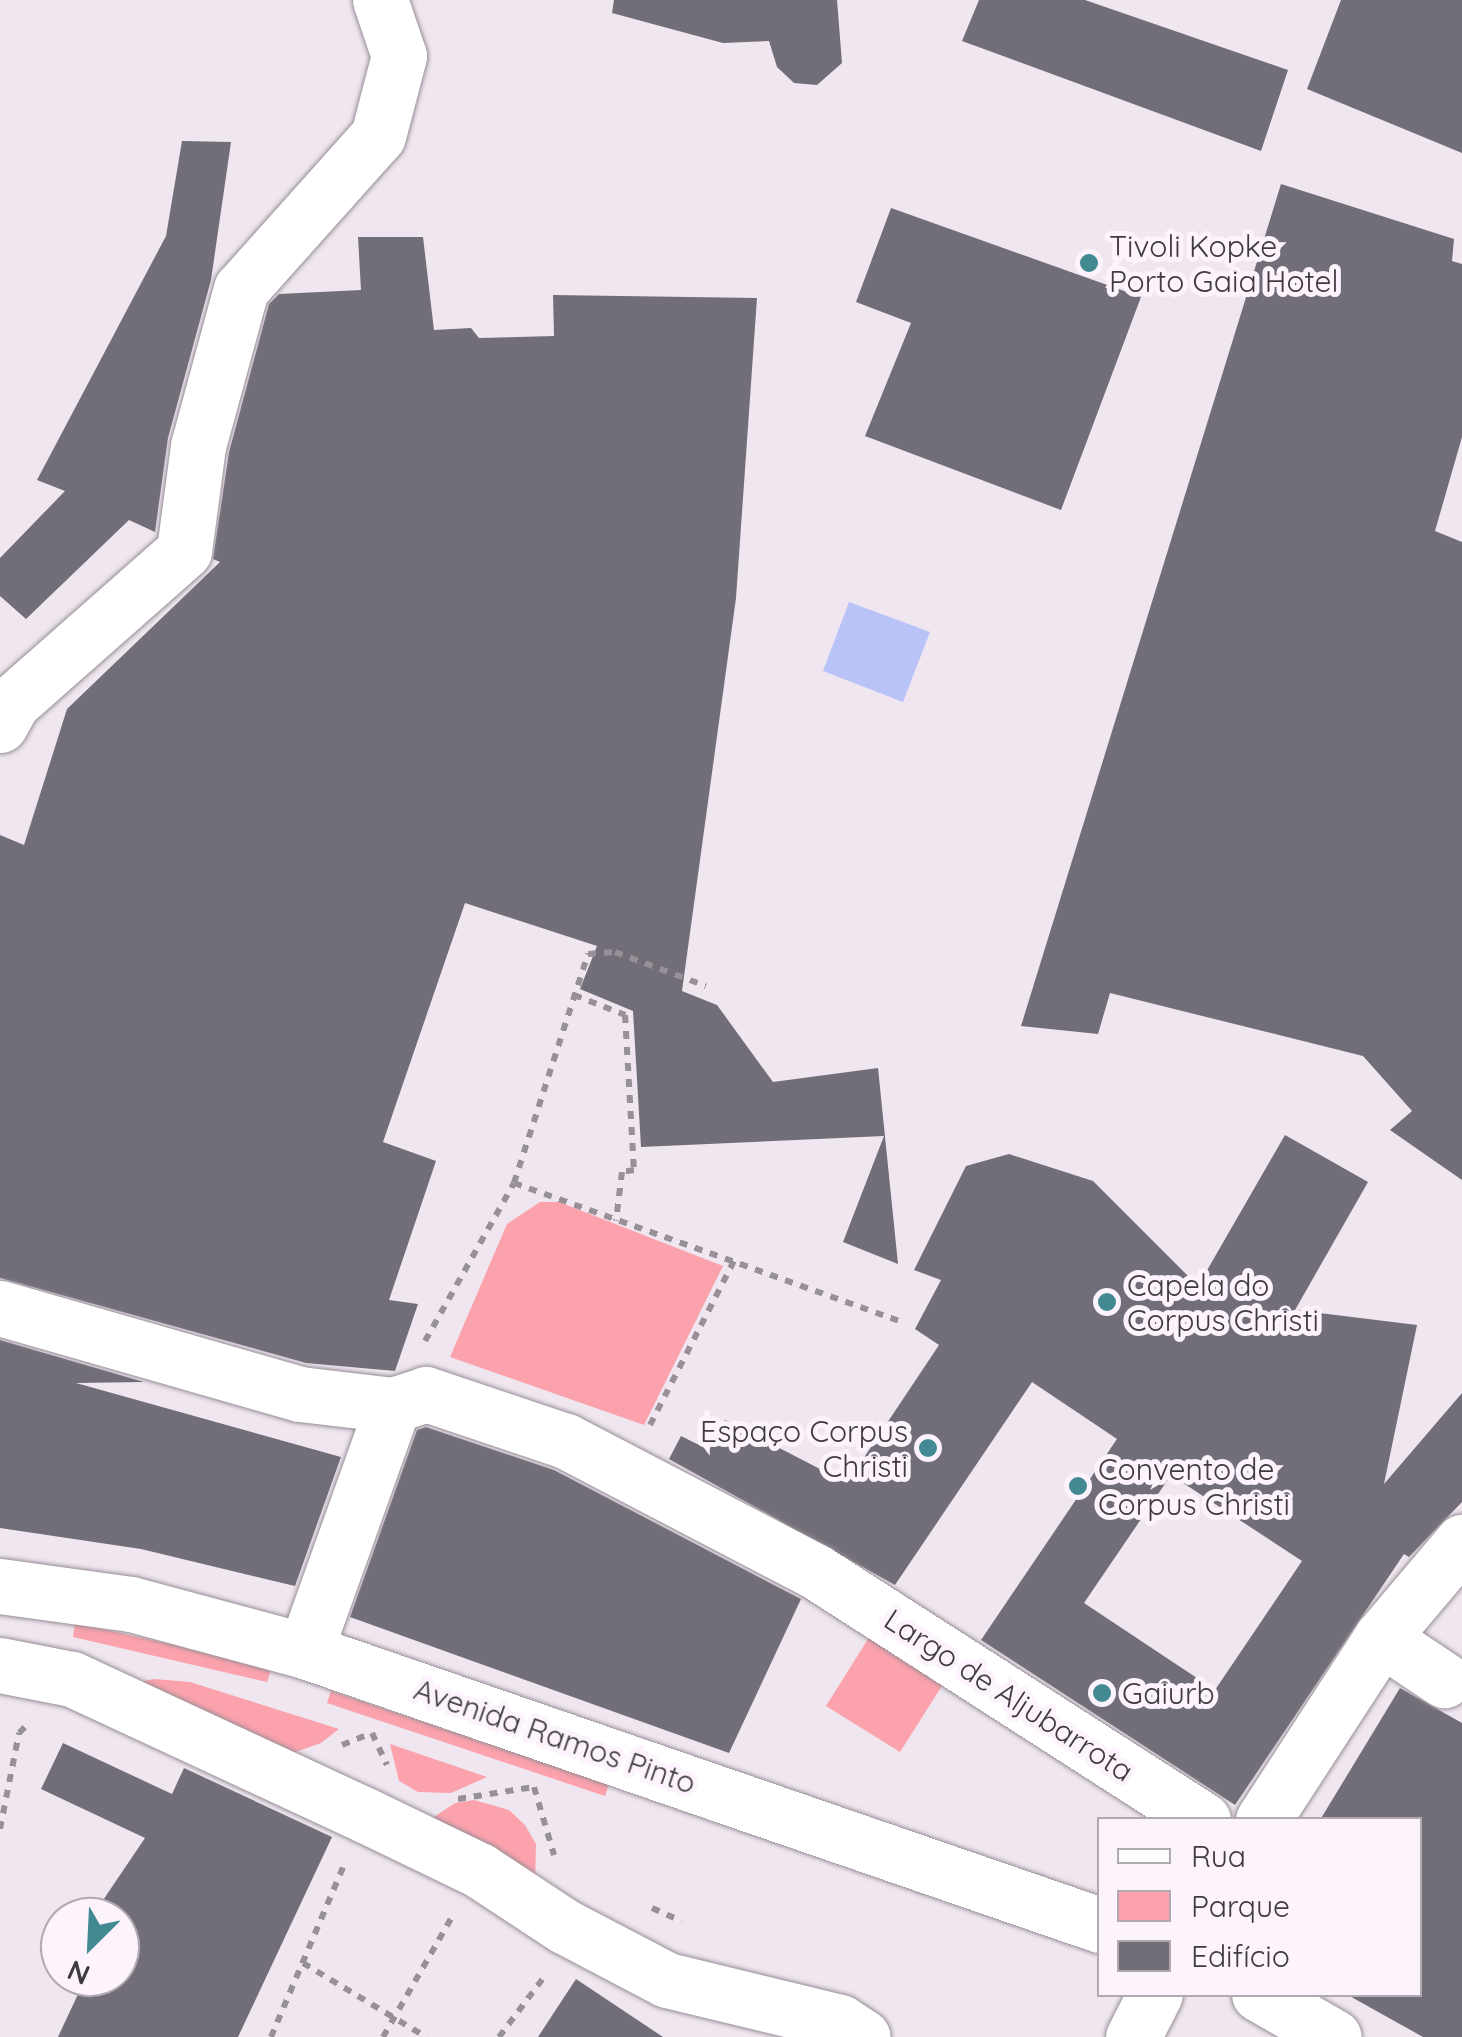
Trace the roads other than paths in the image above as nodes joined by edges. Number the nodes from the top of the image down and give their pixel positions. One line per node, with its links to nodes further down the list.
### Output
1 (380, 0): 2 (street)
2 (0, 725)
3 (0, 1308): 4 (street, Largo de Aljubarrota)
4 (394, 1404): 8 (street); 11 (street, Largo de Aljubarrota)
5 (1462, 1542): 7 (street)
6 (0, 1586): 8 (street, Avenida Ramos Pinto)
7 (1381, 1638): 10 (street); 12 (street)
8 (305, 1651): 13 (street, Avenida Ramos Pinto)
9 (0, 1664): 16 (street)
10 (1444, 1680)
11 (1198, 1817)
12 (1266, 1817)
13 (1097, 1924)
14 (1153, 1997): 17 (street)
15 (1264, 1997): 18 (street)
16 (863, 2037)
17 (1133, 2037)
18 (1334, 2037)

